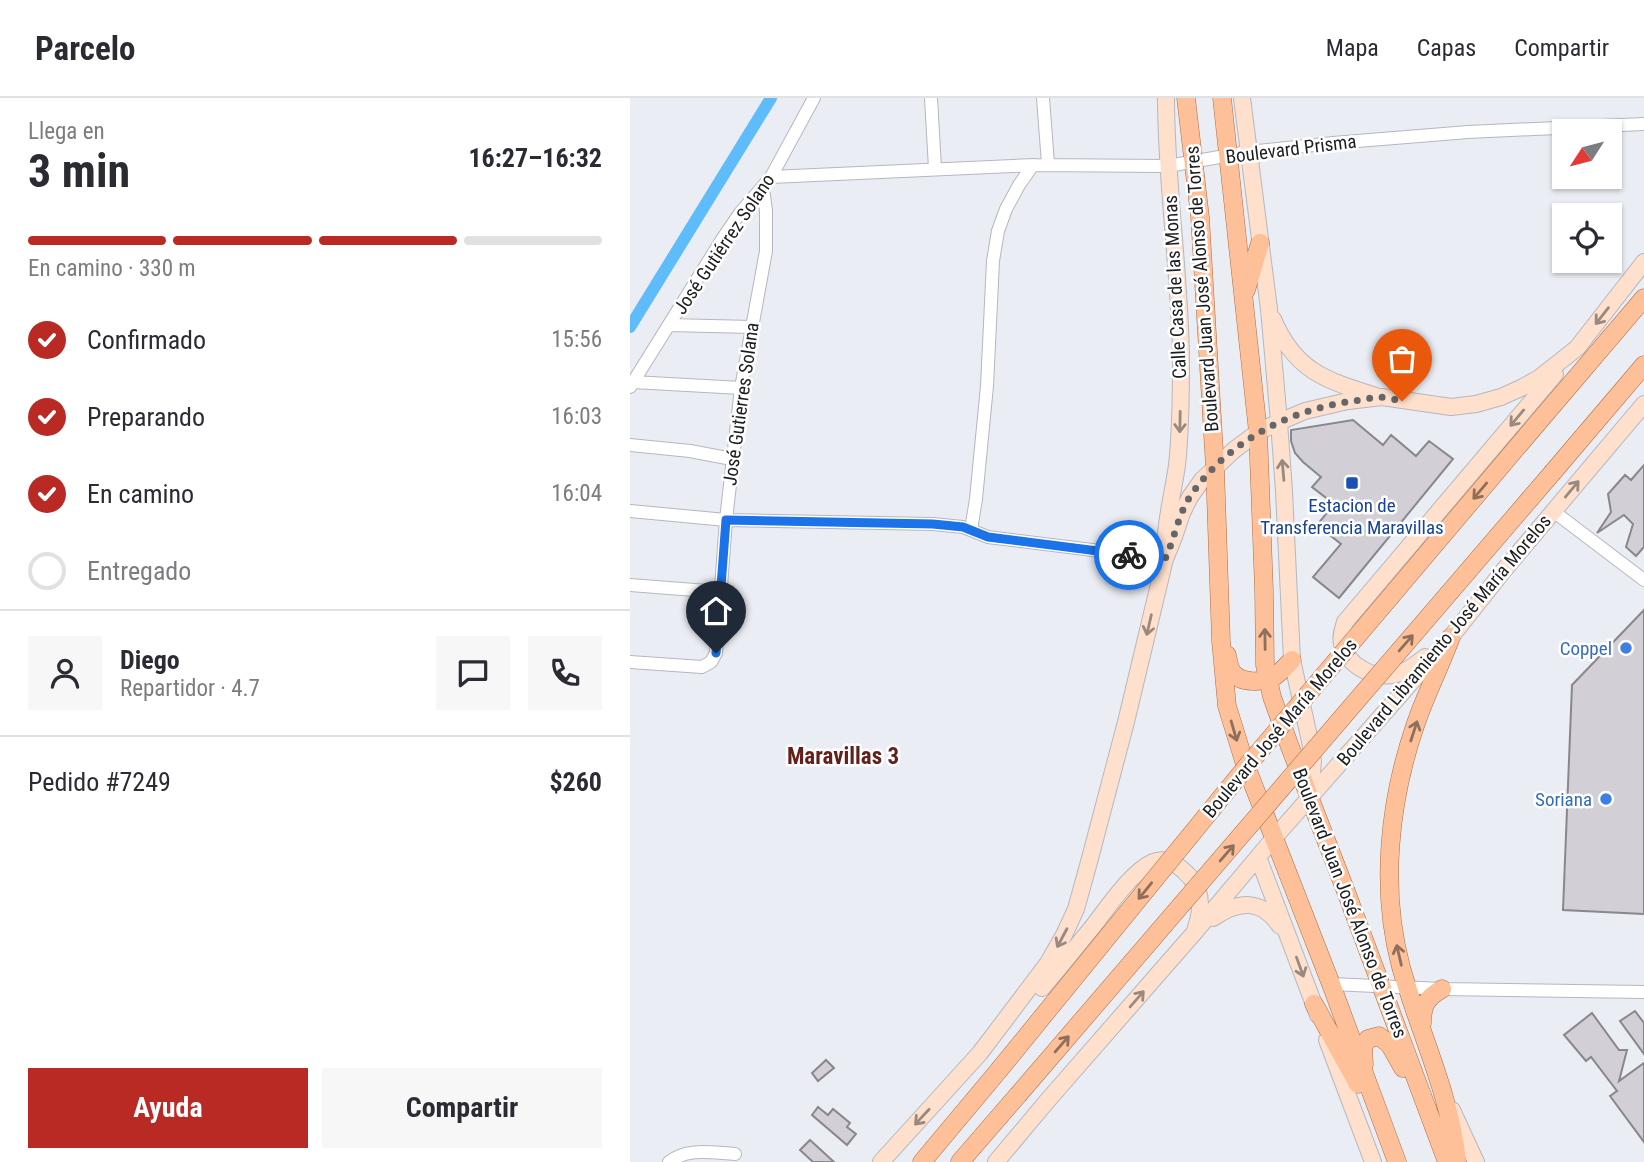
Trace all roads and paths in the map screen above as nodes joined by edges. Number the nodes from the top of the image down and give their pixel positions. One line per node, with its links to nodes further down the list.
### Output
1 (814, 98): 16 (street, José Gutiérrez Solano)
2 (931, 98): 15 (street)
3 (1044, 98): 13 (street)
4 (1166, 98): 14 (street, Calle Casa de las Monas)
5 (1186, 98): 11 (main road, Boulevard Juan José Alonso de Torres)
6 (1222, 98): 10 (main road, Boulevard Juan José Alonso de Torres)
7 (1242, 98): 9 (street)
8 (1644, 124): 9 (street, Boulevard Prisma)
9 (1248, 152): 10 (street, Boulevard Prisma); 18 (street)
10 (1228, 156): 11 (street, Boulevard Prisma); 21 (main road, Boulevard Juan José Alonso de Torres)
11 (1193, 162): 14 (street, Boulevard Prisma); 35 (main road, Boulevard Juan José Alonso de Torres)
12 (1033, 164): 13 (street, Boulevard Prisma); 15 (street, Boulevard Prisma); 39 (street)
13 (1048, 164): 14 (street, Boulevard Prisma)
14 (1168, 166): 41 (street, Calle Casa de las Monas, one-way to 41)
15 (935, 168): 16 (street, Boulevard Prisma)
16 (771, 177): 17 (street, José Gutiérrez Solano)
17 (763, 188): 23 (street, José Gutiérrez Solano); 24 (street, José Gutierres Solana)
18 (1259, 243): 21 (main road); 22 (street)
19 (1644, 262): 25 (street, one-way to 25)
20 (1644, 298): 69 (main road, Boulevard José María Morelos, one-way to 69, bridge)
21 (1243, 300): 32 (main road, Boulevard Juan José Alonso de Torres)
22 (1269, 309): 29 (street); 31 (street)
23 (669, 325): 24 (street); 27 (street, José Gutiérrez Solano)
24 (752, 327): 28 (street, José Gutierres Solana)
25 (1577, 348): 29 (street); 45 (street, one-way to 45)
26 (1644, 365): 70 (main road, Boulevard José María Morelos, one-way to 26, bridge)
27 (631, 385): 28 (street)
28 (741, 388): 34 (street, José Gutierres Solana)
29 (1382, 397): 31 (street)
30 (1644, 404): 37 (street, Boulevard Libramiento José María Morelos, one-way to 30)
31 (1279, 422): 32 (street); 46 (street, one-way to 31)
32 (1258, 432): 35 (street); 48 (main road, Boulevard Juan José Alonso de Torres, one-way to 32)
33 (630, 445): 34 (street)
34 (732, 459): 38 (street, José Gutierres Solana)
35 (1214, 468): 40 (main road, Boulevard Juan José Alonso de Torres); 41 (street)
36 (630, 511): 38 (street)
37 (1553, 511): 42 (street); 45 (street, Boulevard Libramiento José María Morelos)
38 (726, 520): 39 (street); 44 (street, José Gutierres Solana)
39 (971, 530): 41 (street)
40 (1218, 547): 48 (main road); 50 (main road, Boulevard Juan José Alonso de Torres, one-way to 50)
41 (1165, 559): 61 (street, one-way to 61)
42 (1644, 580)
43 (630, 585): 44 (street)
44 (720, 592): 47 (street, José Gutierres Solana)
45 (1451, 637): 49 (street, Boulevard Libramiento José María Morelos); 56 (main road, one-way to 45)
46 (1292, 660): 48 (main road); 49 (street)
47 (630, 662)
48 (1268, 679): 49 (main road, Boulevard Juan José Alonso de Torres)
49 (1310, 797): 50 (street, Boulevard Libramiento José María Morelos); 55 (main road, Boulevard Juan José Alonso de Torres)
50 (1274, 838): 51 (street, Boulevard Libramiento José María Morelos); 54 (main road, Boulevard Juan José Alonso de Torres)
51 (1258, 857): 52 (street, Boulevard Libramiento José María Morelos); 53 (street)
52 (1194, 933): 53 (street); 61 (street); 71 (street, Boulevard Libramiento José María Morelos, one-way to 52)
53 (1290, 941): 59 (street, one-way to 59)
54 (1331, 984): 55 (street); 62 (main road, Boulevard Juan José Alonso de Torres)
55 (1382, 986): 56 (street); 66 (main road, Boulevard Juan José Alonso de Torres)
56 (1407, 987): 57 (street); 60 (main road)
57 (1441, 989): 58 (street); 60 (main road)
58 (1644, 992)
59 (1314, 1004): 64 (main road); 72 (street)
60 (1422, 1031): 63 (main road)
61 (980, 1052): 68 (street, one-way to 68)
62 (1365, 1080): 64 (main road, Boulevard Juan José Alonso de Torres); 66 (main road)
63 (1443, 1093): 66 (main road); 74 (street)
64 (1383, 1127): 73 (main road, Boulevard Juan José Alonso de Torres)
65 (735, 1154): 67 (street)
66 (1450, 1161)
67 (669, 1162)
68 (881, 1162)
69 (922, 1162)
70 (960, 1162)
71 (996, 1162)
72 (1373, 1162)
73 (1397, 1162)
74 (1476, 1162)

